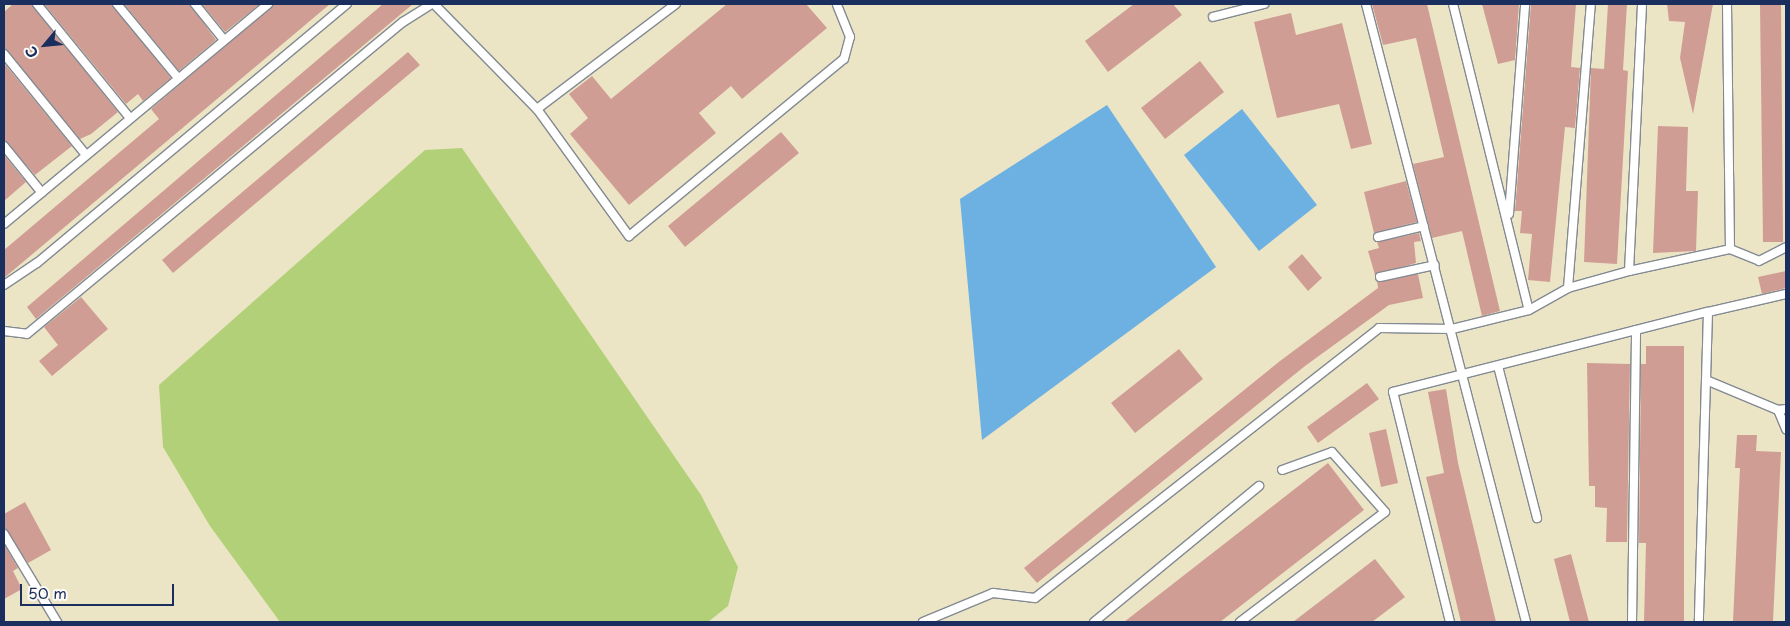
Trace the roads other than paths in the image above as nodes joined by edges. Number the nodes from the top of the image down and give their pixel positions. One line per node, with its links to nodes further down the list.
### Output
1 (37, 4): 21 (lane)
2 (117, 4): 19 (lane)
3 (195, 4): 17 (lane)
4 (268, 4): 17 (lane)
5 (347, 4): 34 (lane)
6 (433, 4): 20 (lane); 41 (lane)
7 (676, 4): 20 (lane)
8 (837, 4): 20 (lane)
9 (1264, 4): 16 (lane)
10 (1366, 4): 27 (lane)
11 (1453, 4): 25 (lane)
12 (1525, 4): 25 (lane)
13 (1591, 4): 35 (lane)
14 (1642, 4): 32 (lane)
15 (1727, 4): 30 (lane)
16 (1213, 17)
17 (224, 40): 19 (lane)
18 (4, 54): 23 (lane)
19 (178, 78): 21 (lane)
20 (537, 109)
21 (130, 118): 23 (lane)
22 (4, 146): 24 (lane)
23 (86, 155): 24 (lane)
24 (42, 193): 26 (lane)
25 (1509, 222): 37 (lane)
26 (4, 224)
27 (1424, 226): 28 (lane); 31 (lane)
28 (1378, 237)
29 (1786, 248): 30 (lane)
30 (1730, 249): 32 (lane)
31 (1435, 265): 33 (lane); 39 (lane)
32 (1629, 271): 35 (lane)
33 (1380, 277)
34 (4, 285)
35 (1568, 288): 37 (lane)
36 (1786, 294): 38 (lane)
37 (1529, 310): 39 (lane)
38 (1708, 312): 40 (lane); 44 (lane)
39 (1452, 329): 43 (lane); 52 (lane)
40 (1636, 330): 42 (lane); 57 (lane)
41 (4, 331)
42 (1498, 366): 43 (lane); 49 (lane)
43 (1466, 374): 55 (lane); 56 (lane)
44 (1706, 380): 45 (lane); 58 (lane)
45 (1782, 410): 46 (lane)
46 (1786, 429)
47 (1282, 470): 54 (lane)
48 (1259, 486): 53 (lane)
49 (1537, 518)
50 (4, 534): 51 (lane)
51 (57, 622)
52 (923, 622)
53 (1094, 622)
54 (1240, 622)
55 (1450, 622)
56 (1526, 622)
57 (1632, 622)
58 (1699, 622)

